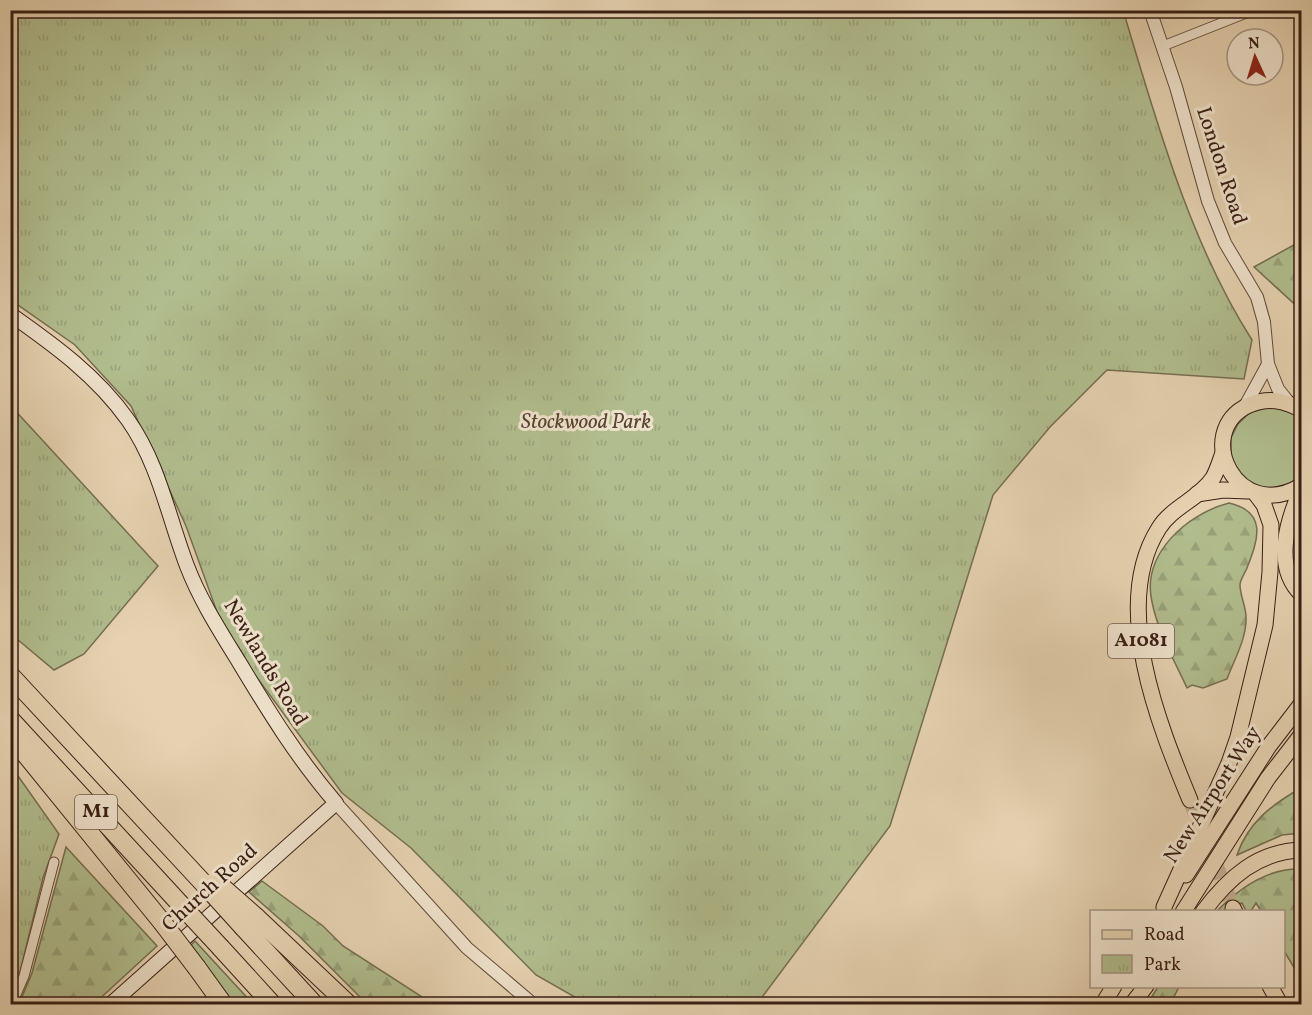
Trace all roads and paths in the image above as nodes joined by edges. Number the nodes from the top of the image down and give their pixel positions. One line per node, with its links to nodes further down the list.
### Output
1 (1150, 10): 3 (street, London Road)
2 (1254, 10): 3 (street)
3 (1163, 46): 5 (street, London Road)
4 (10, 314): 19 (main road, Newlands Road)
5 (1268, 364): 6 (street, London Road); 7 (street)
6 (1296, 407): 7 (main road)
7 (1244, 408): 8 (main road)
8 (1223, 453): 10 (main road); 11 (main road, A1081)
9 (1302, 486): 10 (main road); 12 (main road)
10 (1252, 492): 11 (main road); 22 (main road)
11 (1197, 494): 18 (main road, A1081)
12 (1302, 596)
13 (10, 675): 25 (highway, bridge)
14 (1302, 703): 22 (main road, New Airport Way)
15 (10, 719): 33 (highway, M1, bridge)
16 (1302, 734): 23 (main road, New Airport Way)
17 (10, 736): 32 (highway, bridge)
18 (1190, 800)
19 (336, 803): 31 (main road, Church Road); 36 (street, Newlands Road)
20 (1302, 850): 24 (main road)
21 (54, 862): 30 (street)
22 (1163, 909)
23 (1184, 910)
24 (1204, 910)
25 (250, 922): 34 (highway); 35 (highway)
26 (1113, 988): 37 (main road)
27 (1136, 988): 38 (main road)
28 (1145, 988): 39 (main road)
29 (1271, 988): 40 (main road)
30 (12, 1005)
31 (111, 1005)
32 (223, 1005)
33 (272, 1005)
34 (314, 1005)
35 (348, 1005)
36 (533, 1005)
37 (1103, 1005)
38 (1127, 1005)
39 (1132, 1005)
40 (1280, 1005)

